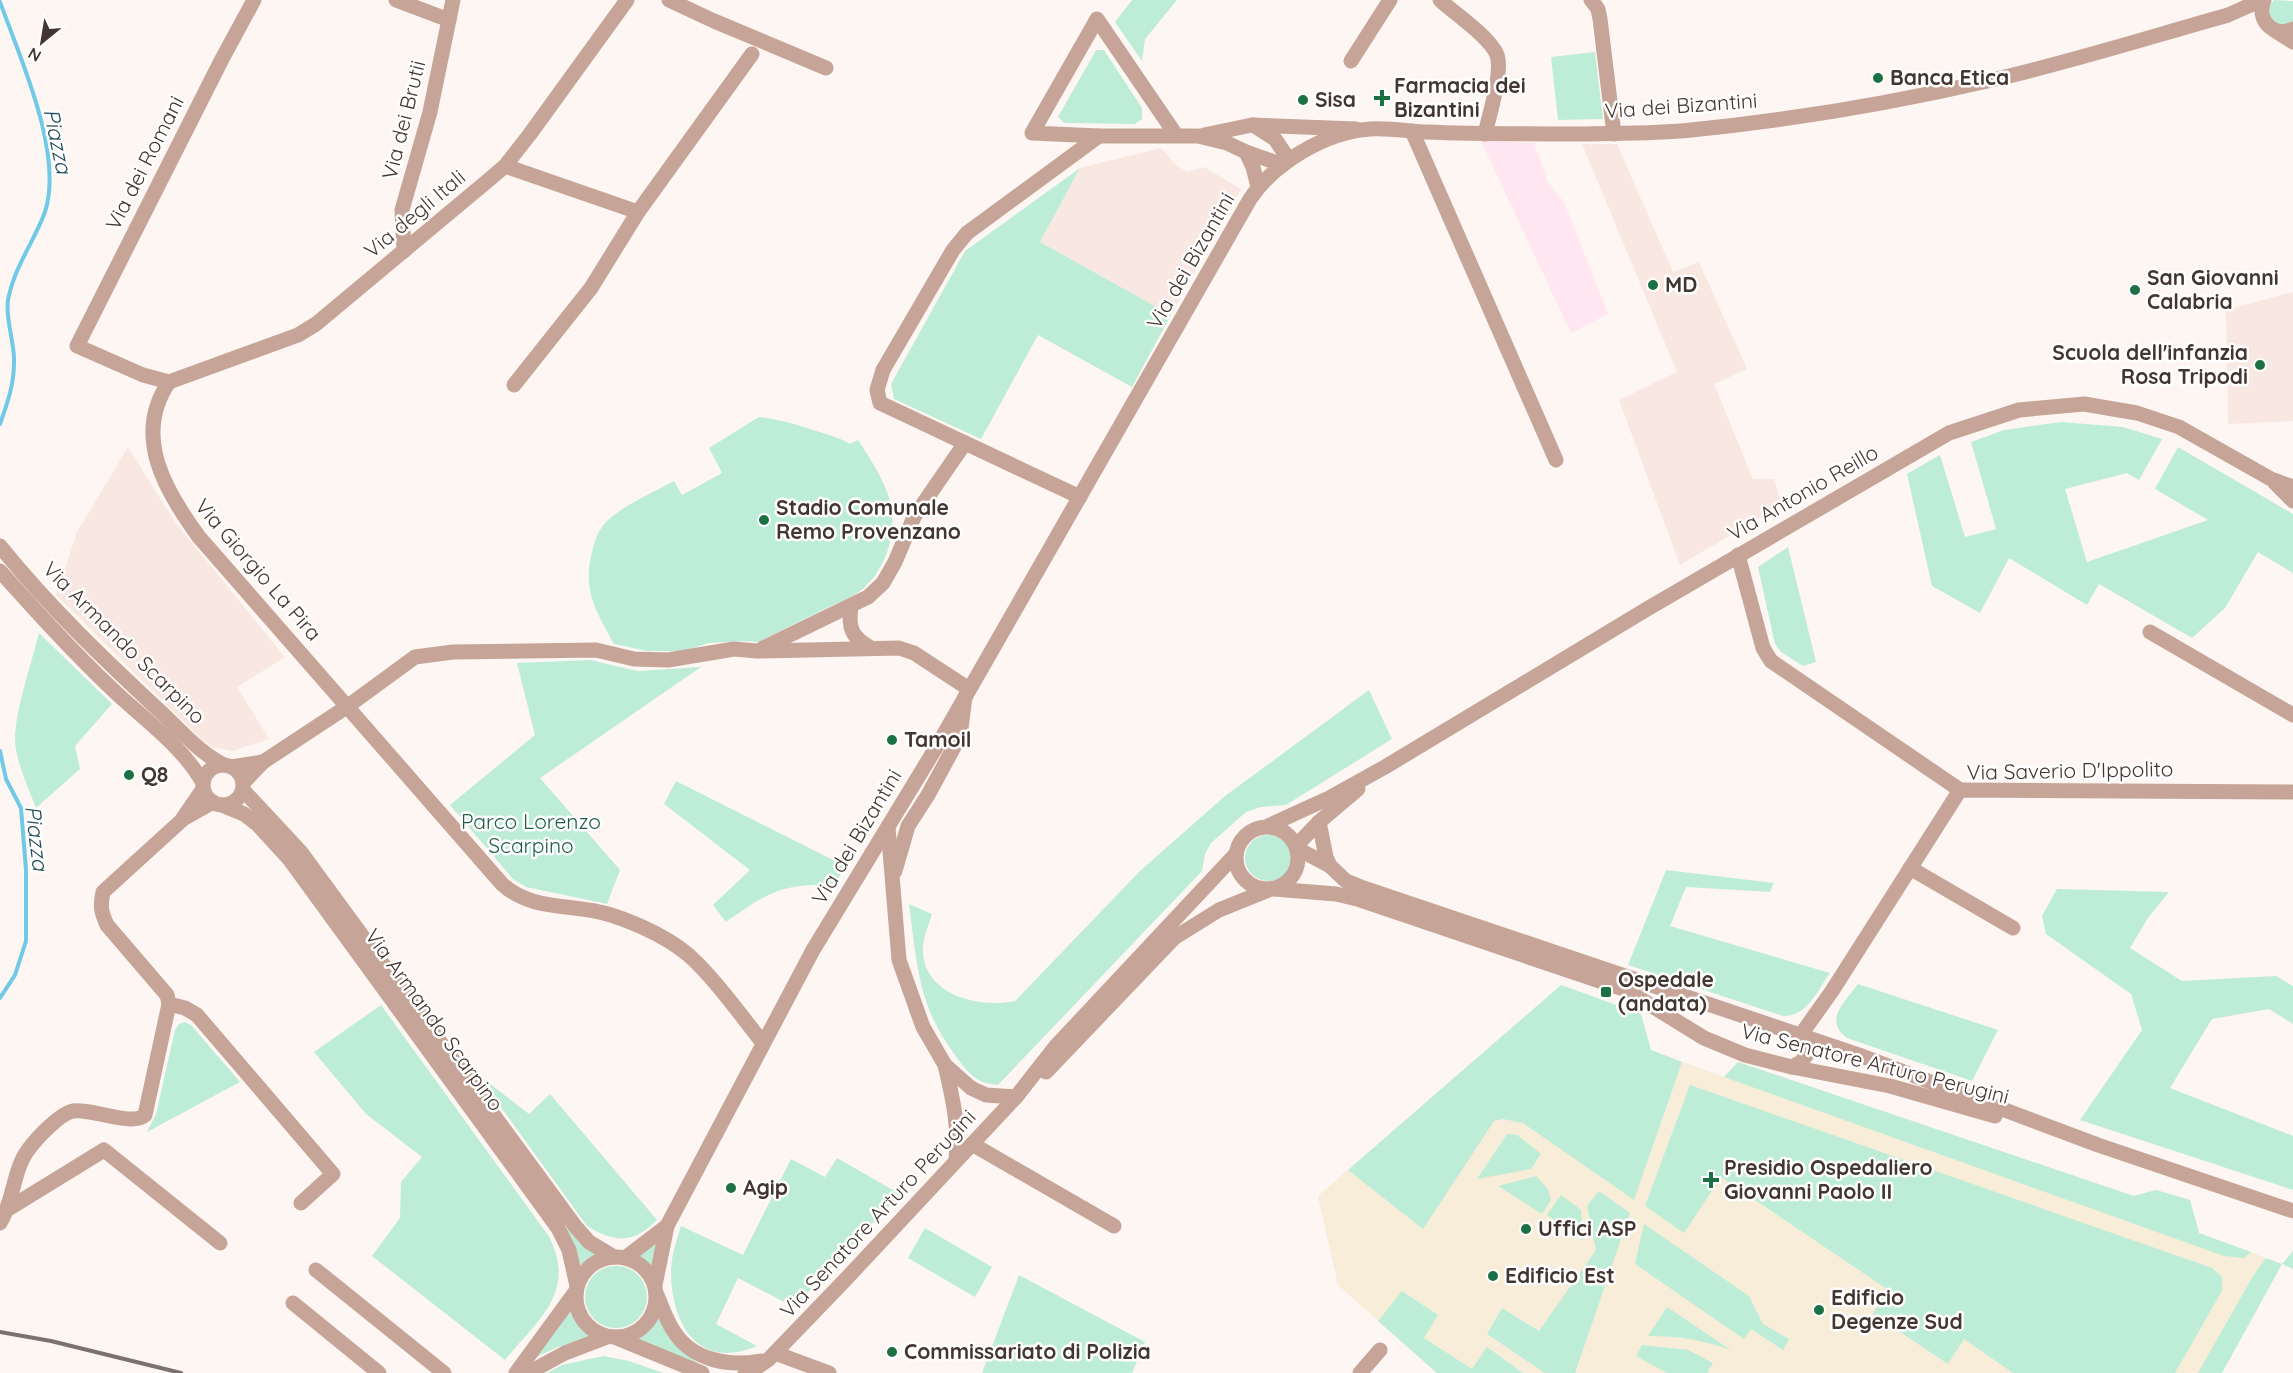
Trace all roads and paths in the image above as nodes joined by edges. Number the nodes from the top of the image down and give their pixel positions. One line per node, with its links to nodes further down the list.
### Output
1 (254, 0): 32 (street, Via dei Romani)
2 (396, 0): 11 (street)
3 (453, 0): 11 (street, Via dei Brutii)
4 (627, 0): 28 (street, Via degli Itali)
5 (669, 0): 17 (street)
6 (1390, 0): 16 (street)
7 (1440, 0): 21 (street)
8 (1592, 0): 22 (street)
9 (2263, 0): 10 (street, Via dei Bizantini); 12 (street)
10 (2228, 15): 12 (street, Via dei Bizantini); 22 (street, Via dei Bizantini)
11 (449, 20): 31 (street, Via dei Brutii)
12 (2271, 28): 13 (street); 14 (street)
13 (2293, 29)
14 (2293, 42)
15 (752, 54): 30 (street)
16 (1352, 61)
17 (826, 68)
18 (1252, 125): 19 (street); 25 (street); 27 (street)
19 (1369, 129): 20 (street, Via dei Bizantini); 27 (street, Via dei Bizantini)
20 (1412, 131): 21 (street, Via dei Bizantini); 35 (street)
21 (1485, 134): 22 (street, Via dei Bizantini)
22 (1614, 134)
23 (1176, 135): 24 (street); 24 (street); 25 (street)
24 (1099, 136): 34 (street)
25 (1198, 136): 26 (street)
26 (1246, 152): 27 (street); 29 (street)
27 (1286, 163): 29 (street, Via dei Bizantini)
28 (505, 166): 30 (street); 31 (street, Via degli Itali)
29 (1258, 187): 38 (street, Via dei Bizantini)
30 (639, 212): 33 (street)
31 (404, 250): 32 (street, Via degli Itali)
32 (169, 382): 48 (street, Via Giorgio La Pira)
33 (514, 385)
34 (965, 443): 38 (street); 43 (street)
35 (1556, 460)
36 (2271, 479): 37 (street, Via Antonio Reillo); 39 (street, Via Antonio Reillo); 41 (street, Via Antonio Reillo)
37 (2293, 487)
38 (1080, 497): 47 (street, Via dei Bizantini)
39 (2293, 501)
40 (0, 546): 51 (street, Via Armando Scarpino)
41 (1738, 555): 52 (street, Via Antonio Reillo); 55 (street)
42 (0, 571): 53 (street, Via Armando Scarpino)
43 (851, 606): 45 (street); 46 (street)
44 (2150, 632): 49 (street)
45 (871, 648): 46 (street); 47 (street)
46 (757, 651): 48 (street)
47 (967, 693): 59 (street, Via dei Bizantini); 61 (street)
48 (348, 706): 50 (street); 75 (street, Via Giorgio La Pira)
49 (2293, 715)
50 (263, 762): 51 (street); 54 (street)
51 (228, 766): 53 (street); 54 (street)
52 (1385, 766): 60 (street, Via Antonio Reillo); 62 (street, Via Antonio Reillo)
53 (203, 786): 57 (street); 58 (street)
54 (243, 786): 57 (street); 89 (street, Via Armando Scarpino)
55 (1960, 790): 56 (street, Via Saverio D'Ippolito); 67 (street, Via Saverio D'Ippolito)
56 (2293, 792)
57 (218, 804): 58 (street); 91 (street, Via Armando Scarpino)
58 (181, 820): 71 (street)
59 (891, 822): 61 (street); 65 (street, Via dei Bizantini); 68 (street)
60 (1319, 822): 63 (street, Via Antonio Reillo); 66 (street)
61 (908, 826): 68 (street)
62 (1268, 826): 63 (street); 64 (street)
63 (1297, 848): 66 (street, Via Senatore Arturo Perugini); 69 (street)
64 (1236, 855): 69 (street); 78 (street, Via Senatore Arturo Perugini)
65 (867, 859): 68 (street); 75 (street, Via dei Bizantini)
66 (1330, 866): 72 (street, Via Senatore Arturo Perugini)
67 (1910, 868): 70 (street); 74 (street, Via Saverio D'Ippolito)
68 (892, 879): 76 (street)
69 (1272, 889): 73 (street, Via Senatore Arturo Perugini); 78 (street, Via Senatore Arturo Perugini)
70 (2013, 928)
71 (169, 1004): 82 (street); 83 (street)
72 (1708, 1006): 73 (street); 74 (street, Via Senatore Arturo Perugini)
73 (1690, 1029): 77 (street, Via Senatore Arturo Perugini)
74 (1802, 1036): 77 (street); 80 (street, Via Senatore Arturo Perugini)
75 (763, 1043): 86 (street, Via dei Bizantini)
76 (945, 1065): 78 (street); 81 (street)
77 (1792, 1067): 80 (street, Via Senatore Arturo Perugini)
78 (1016, 1097): 79 (street, Via Senatore Arturo Perugini)
79 (972, 1144): 81 (street, Via Senatore Arturo Perugini); 87 (street)
80 (2098, 1145): 84 (street, Via Senatore Arturo Perugini)
81 (956, 1161): 96 (street, Via Senatore Arturo Perugini)
82 (301, 1203)
83 (8, 1209): 85 (street); 88 (street)
84 (2293, 1211)
85 (0, 1223)
86 (667, 1226): 89 (street, Via dei Bizantini); 92 (street, Via dei Bizantini)
87 (1114, 1227)
88 (220, 1243)
89 (619, 1257): 91 (street); 92 (street)
90 (316, 1270): 98 (street)
91 (576, 1289): 94 (street); 99 (street)
92 (656, 1290): 94 (street); 96 (street)
93 (293, 1303): 97 (street)
94 (612, 1338): 100 (street); 101 (street)
95 (1380, 1350): 104 (street)
96 (772, 1356): 102 (street, Via Senatore Arturo Perugini); 103 (street)
97 (379, 1373)
98 (444, 1373)
99 (516, 1373)
100 (528, 1373)
101 (702, 1373)
102 (745, 1373)
103 (829, 1373)
104 (1360, 1373)

